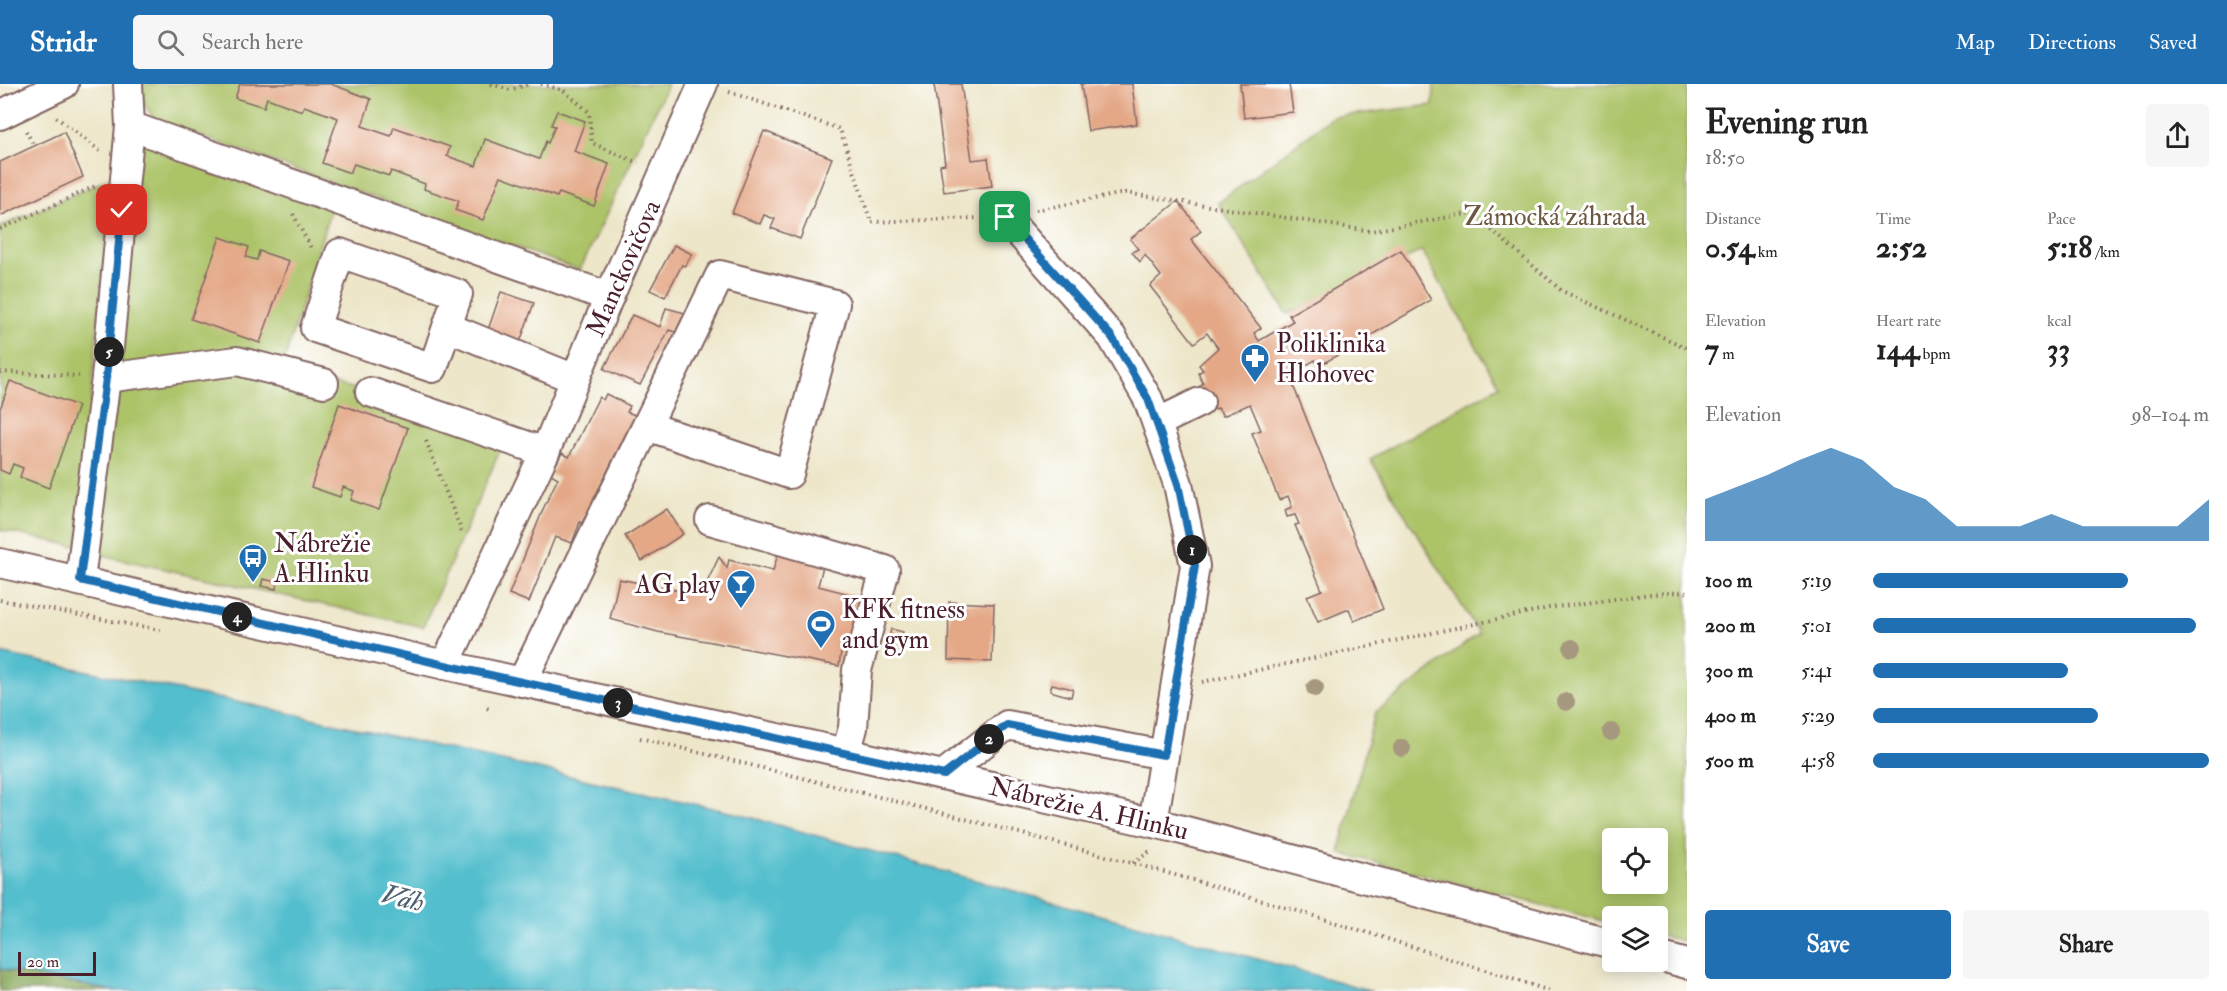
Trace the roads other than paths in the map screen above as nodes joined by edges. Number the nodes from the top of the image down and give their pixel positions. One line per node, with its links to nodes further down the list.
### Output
1 (128, 84): 3 (street)
2 (716, 88): 5 (street, Manckovičova)
3 (130, 126): 5 (street); 7 (street)
4 (1005, 217): 12 (street)
5 (609, 297): 8 (street, Manckovičova)
6 (447, 327): 6 (street); 8 (street)
7 (106, 378): 9 (street); 17 (street)
8 (575, 379): 14 (street, Manckovičova)
9 (324, 383)
10 (370, 392): 14 (street)
11 (1200, 402): 12 (street)
12 (1157, 423): 21 (street)
13 (647, 426): 13 (street); 19 (street)
14 (545, 452): 18 (street, Manckovičova)
15 (710, 520): 20 (street)
16 (0, 563): 17 (street, Nábrežie A. Hlinku)
17 (80, 580): 18 (street, Nábrežie A. Hlinku)
18 (445, 665): 19 (street, Nábrežie A. Hlinku)
19 (522, 682): 20 (street, Nábrežie A. Hlinku)
20 (846, 753): 22 (street, Nábrežie A. Hlinku)
21 (1164, 755): 22 (street); 23 (street)
22 (944, 775): 23 (street, Nábrežie A. Hlinku)
23 (1153, 823): 24 (street, Nábrežie A. Hlinku)
24 (1602, 941)
25 (1668, 959): 26 (street)
26 (1687, 964)

